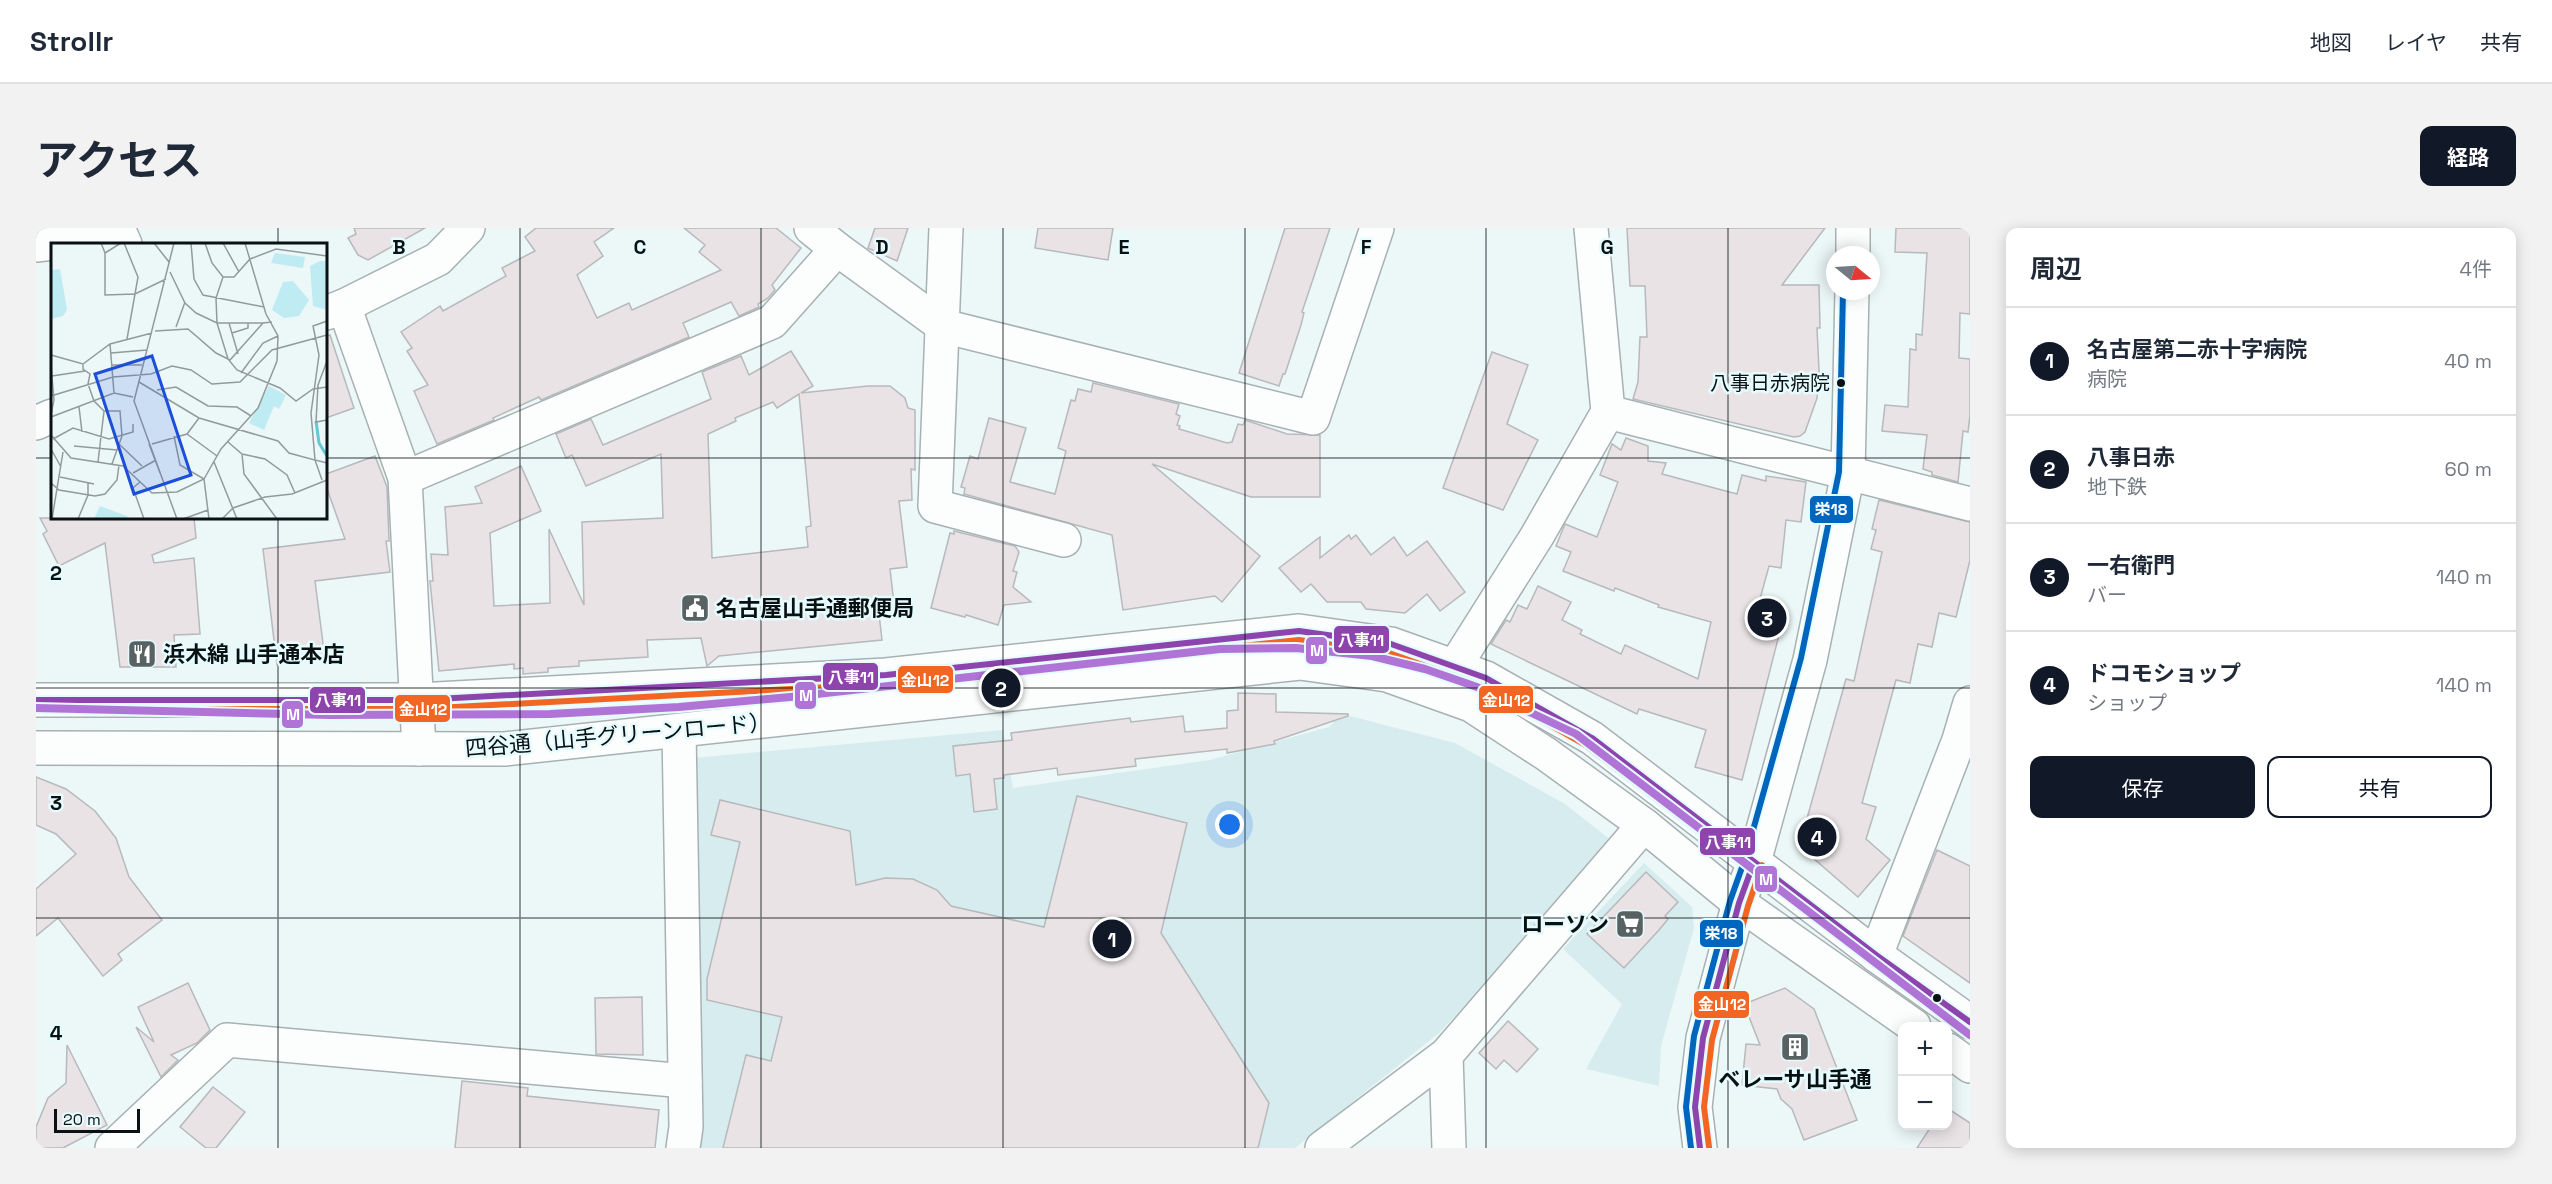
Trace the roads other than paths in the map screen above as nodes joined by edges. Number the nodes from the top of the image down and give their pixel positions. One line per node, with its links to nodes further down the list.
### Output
1 (468, 228): 14 (street)
2 (811, 228): 12 (street)
3 (946, 228): 15 (street)
4 (1377, 228): 15 (street)
5 (1591, 228): 16 (street)
6 (1853, 228): 11 (street)
7 (51, 243): 10 (street)
8 (53, 243): 9 (street)
9 (124, 243)
10 (36, 245)
11 (1853, 246)
12 (837, 249): 15 (street); 20 (street)
13 (1852, 300): 19 (street)
14 (335, 310): 20 (street)
15 (943, 326): 22 (street)
16 (1608, 412): 19 (street); 23 (street)
17 (51, 416): 18 (street)
18 (36, 423)
19 (1848, 473): 21 (street); 31 (street)
20 (405, 478): 25 (street)
21 (1970, 504)
22 (1064, 540)
23 (1455, 666): 25 (street); 31 (street)
24 (36, 700): 25 (street)
25 (418, 700): 29 (street)
26 (1970, 703): 33 (street)
27 (679, 731): 29 (street, 四谷通（山手グリーンロード）); 30 (street, 四谷通（山手グリーンロード）); 39 (street)
28 (36, 748): 29 (street, 四谷通（山手グリーンロード）)
29 (419, 749)
30 (1644, 825): 32 (street, 四谷通（山手グリーンロード）); 37 (street)
31 (1754, 862): 32 (street); 33 (street)
32 (1739, 903): 34 (street, 四谷通（山手グリーンロード）); 44 (street)
33 (1876, 955): 35 (street)
34 (1908, 1022)
35 (1970, 1022)
36 (1952, 1053): 38 (street)
37 (1446, 1054): 42 (street); 43 (street)
38 (1970, 1066)
39 (685, 1081): 40 (street); 41 (street)
40 (112, 1148)
41 (683, 1148)
42 (1322, 1148)
43 (1449, 1148)
44 (1700, 1148)

